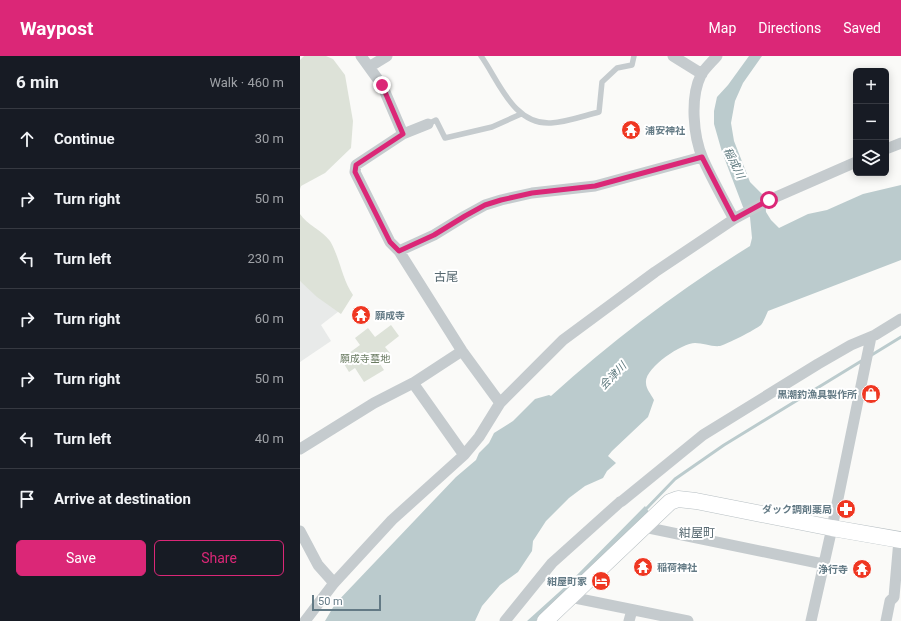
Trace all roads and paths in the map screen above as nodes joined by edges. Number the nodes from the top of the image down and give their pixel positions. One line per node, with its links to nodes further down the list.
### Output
1 (361, 56): 7 (street)
2 (387, 56): 7 (street)
3 (481, 56): 9 (lane)
4 (634, 56): 9 (lane)
5 (673, 56): 8 (street)
6 (717, 56): 8 (street)
7 (369, 67): 11 (street)
8 (702, 74): 14 (street)
9 (521, 114): 10 (lane)
10 (428, 124): 11 (street)
11 (403, 134): 17 (street)
12 (901, 143): 13 (street)
13 (889, 148)
14 (702, 157): 16 (street); 17 (street)
15 (853, 163): 16 (street)
16 (734, 219): 22 (street)
17 (399, 251): 20 (street)
18 (901, 319): 19 (street)
19 (871, 337): 26 (street); 34 (street)
20 (462, 351): 21 (street); 22 (street)
21 (413, 382): 23 (street); 24 (street)
22 (500, 403): 24 (street)
23 (300, 449)
24 (464, 455): 30 (street)
25 (644, 527): 26 (street); 29 (street); 31 (street)
26 (832, 528): 28 (street); 29 (street)
27 (300, 531): 30 (street)
28 (900, 540): 38 (street)
29 (823, 564): 37 (street)
30 (334, 583): 33 (street)
31 (570, 597): 32 (street); 35 (street)
32 (630, 616): 36 (street)
33 (305, 621)
34 (505, 621)
35 (545, 621)
36 (688, 621)
37 (811, 621)
38 (886, 621)

